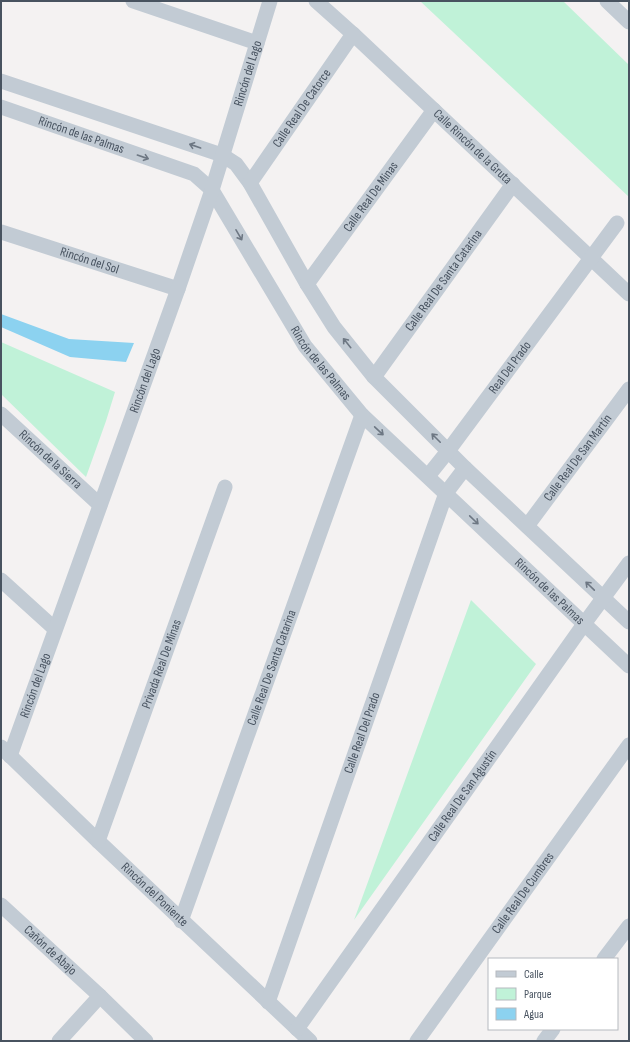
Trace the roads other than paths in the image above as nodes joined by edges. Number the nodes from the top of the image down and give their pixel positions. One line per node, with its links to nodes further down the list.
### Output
1 (133, 1): 7 (street)
2 (270, 1): 7 (street, Rincón del Lago)
3 (316, 1): 6 (street, Calle Rincón de la Gruta)
4 (607, 1): 5 (street)
5 (629, 22)
6 (353, 34): 10 (street, Calle Rincón de la Gruta); 12 (street, Calle Real De Catorce)
7 (257, 43): 11 (street, Rincón del Lago)
8 (1, 80): 11 (street, Rincón de las Palmas, one-way to 8)
9 (1, 107): 14 (street, Rincón de las Palmas, one-way to 14)
10 (434, 110): 13 (street, Calle Rincón de la Gruta); 18 (street, Calle Real De Minas)
11 (222, 155): 12 (street, Rincón de las Palmas); 14 (street, Rincón del Lago)
12 (250, 183): 18 (street, Rincón de las Palmas)
13 (513, 184): 17 (street, Calle Rincón de la Gruta); 21 (street, Calle Real De Santa Catarina)
14 (212, 190): 19 (street, Rincón del Lago); 24 (street, Rincón de las Palmas, one-way to 24)
15 (617, 223): 17 (street, Real Del Prado)
16 (1, 232): 19 (street, Rincón del Sol)
17 (591, 257): 20 (street, Calle Rincón de la Gruta); 25 (street, Real Del Prado)
18 (307, 284): 21 (street, Rincón de las Palmas, one-way to 18)
19 (178, 289): 30 (street, Rincón del Lago)
20 (629, 294)
21 (374, 377): 25 (street, Rincón de las Palmas, one-way to 21)
22 (629, 389): 31 (street, Calle Real De San Martín)
23 (1, 414): 30 (street, Rincón de la Sierra)
24 (362, 416): 27 (street, Rincón de las Palmas, one-way to 27); 43 (street, Calle Real De Santa Catarina)
25 (448, 451): 26 (street, Rincón de las Palmas); 27 (street, Real Del Prado)
26 (465, 468): 29 (street, Calle Real Del Prado); 31 (street, Rincón de las Palmas)
27 (428, 476): 29 (street, Rincón de las Palmas)
28 (225, 487): 41 (street, Privada Real De Minas)
29 (446, 493): 36 (street, Rincón de las Palmas, one-way to 36); 47 (street, Calle Real Del Prado)
30 (100, 505): 37 (street, Rincón del Lago)
31 (527, 526): 34 (street, Rincón de las Palmas, one-way to 31)
32 (629, 563): 34 (street, Calle Real De San Agustín)
33 (1, 580): 37 (street)
34 (603, 599): 35 (street, Rincón de las Palmas); 36 (street, Calle Real De San Agustín)
35 (629, 622)
36 (584, 624): 38 (street, Rincón de las Palmas); 48 (street, Calle Real De San Agustín)
37 (55, 629): 40 (street, Rincón del Lago)
38 (629, 666)
39 (629, 745): 53 (street, Calle Real De Cumbres)
40 (5, 752): 41 (street, Rincón del Poniente)
41 (98, 841): 43 (street, Rincón del Poniente)
42 (1, 906): 46 (street, Cañón de Abajo)
43 (181, 921): 47 (street, Rincón del Poniente)
44 (629, 926): 45 (street)
45 (605, 958)
46 (100, 996): 50 (street); 51 (street, Cañón de Abajo)
47 (268, 1002): 48 (street, Rincón del Poniente)
48 (297, 1029): 52 (street, Rincón del Poniente)
49 (552, 1030): 54 (street)
50 (59, 1041)
51 (146, 1041)
52 (310, 1041)
53 (417, 1041)
54 (544, 1041)

